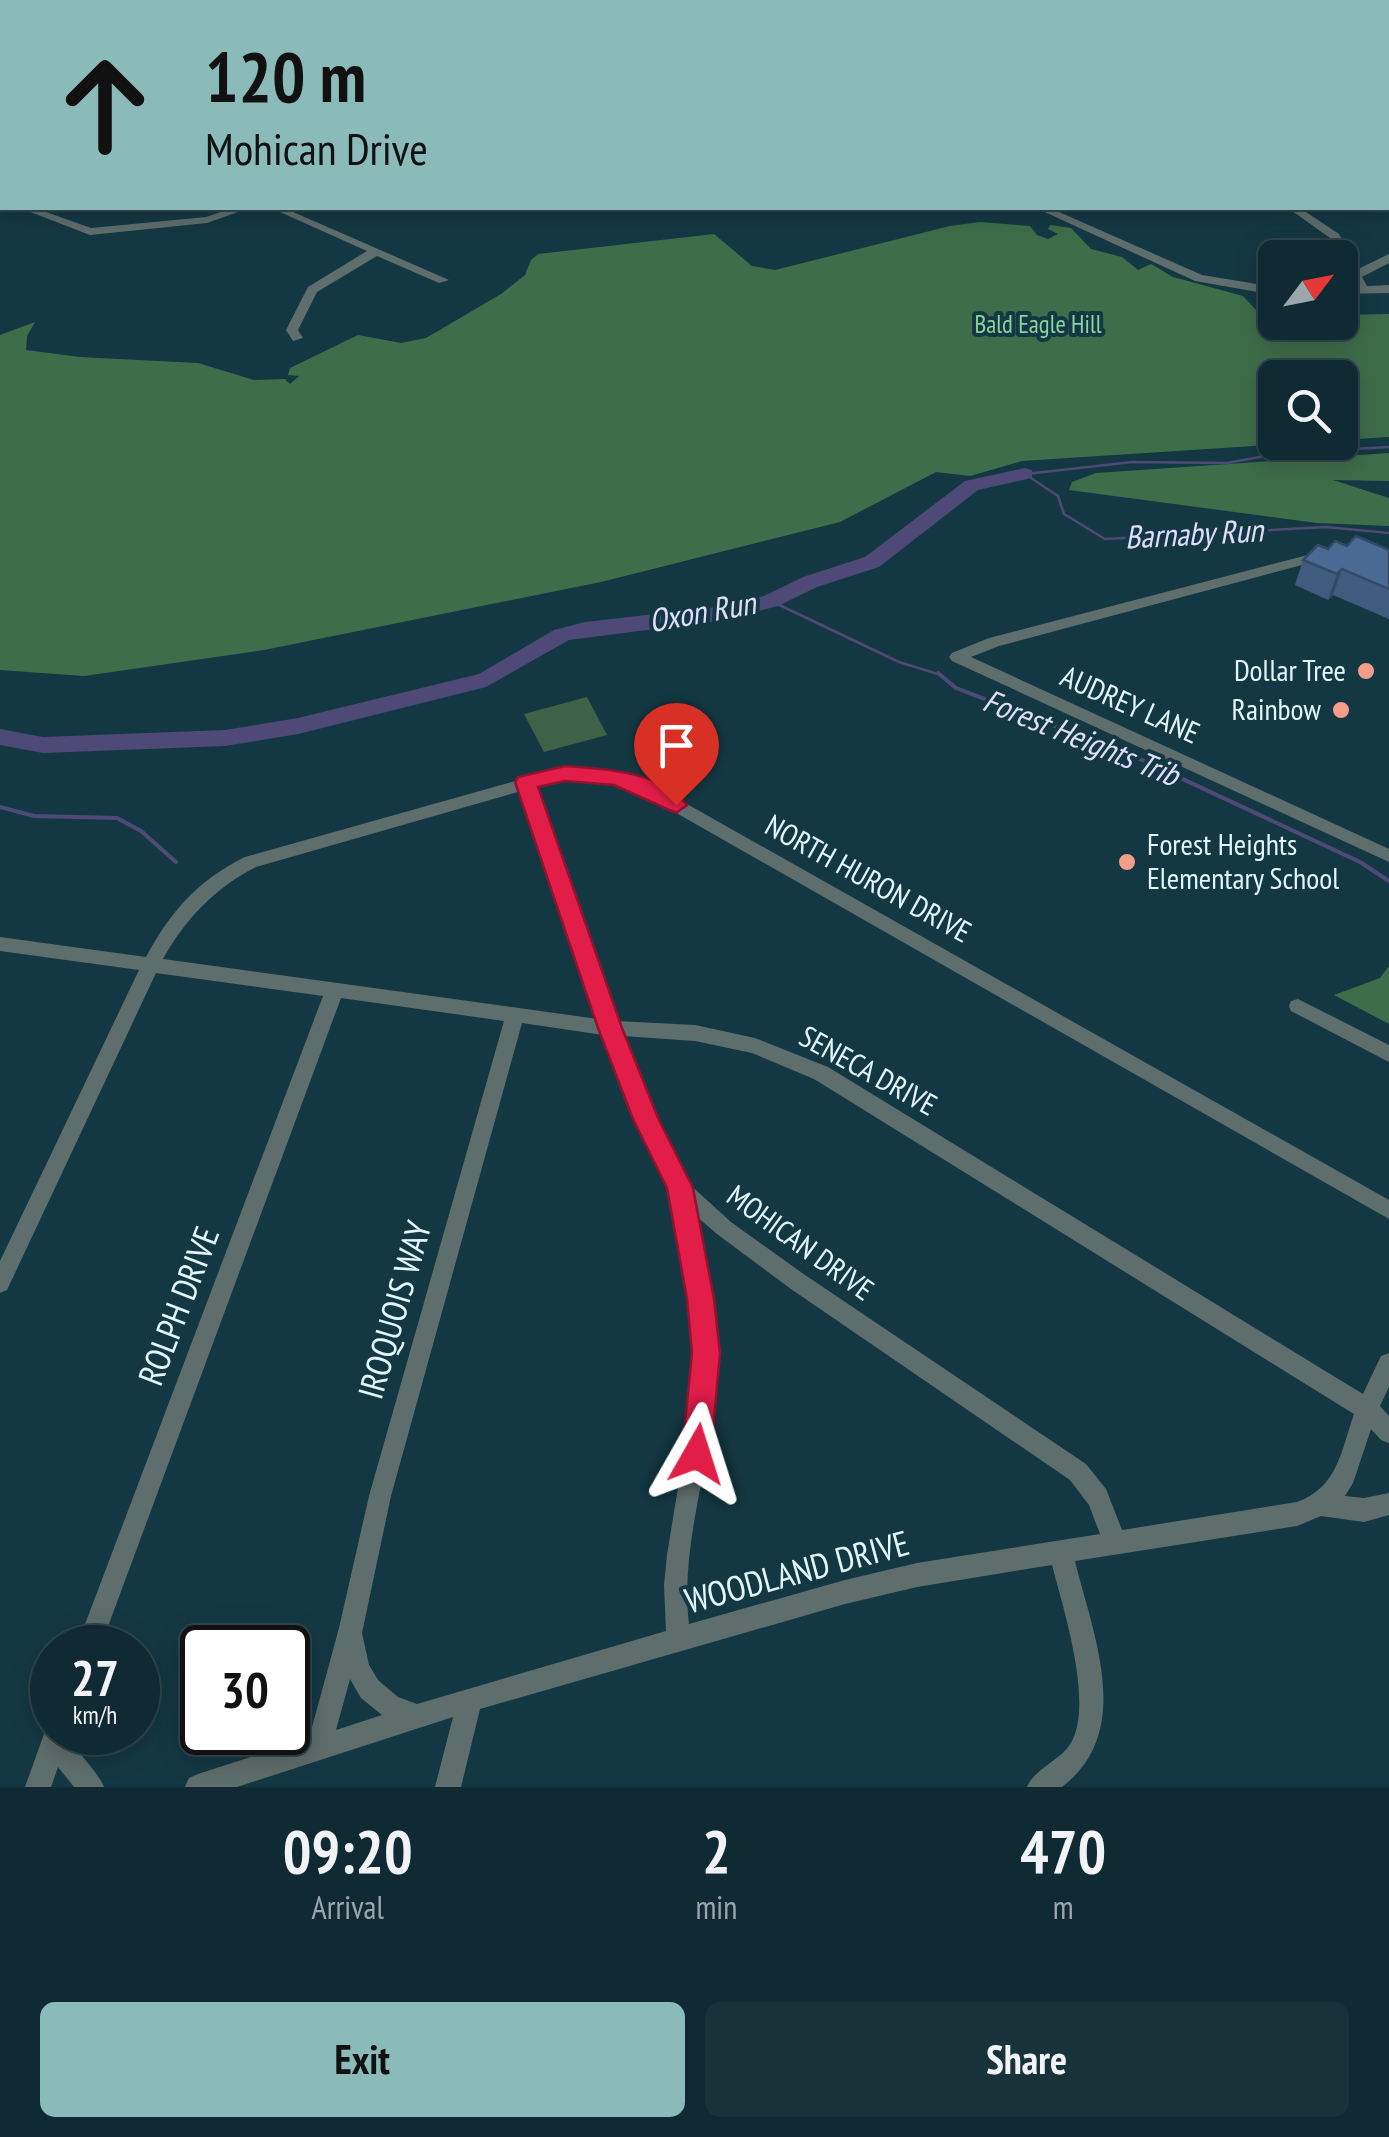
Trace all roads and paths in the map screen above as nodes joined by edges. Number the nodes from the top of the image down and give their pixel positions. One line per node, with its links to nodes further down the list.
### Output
1 (31, 210): 2 (street)
2 (237, 210)
3 (281, 210): 7 (street)
4 (1046, 210): 13 (street)
5 (1302, 210): 6 (street)
6 (1336, 240)
7 (376, 251): 12 (street); 17 (street)
8 (1386, 259): 9 (street); 10 (street)
9 (1358, 260)
10 (1358, 274)
11 (1358, 279): 16 (street)
12 (443, 280)
13 (1258, 288)
14 (1389, 289): 16 (street)
15 (1358, 290): 16 (street)
16 (1363, 290)
17 (297, 338)
18 (1346, 552): 20 (street, AUDREY LANE)
19 (526, 782): 22 (street, NORTH HURON DRIVE); 26 (street, MOHICAN DRIVE); 29 (street, NORTH HURON DRIVE)
20 (1389, 856)
21 (0, 944): 22 (street, SENECA DRIVE)
22 (150, 967): 23 (street, SENECA DRIVE); 30 (street, NORTH HURON DRIVE)
23 (335, 988): 25 (street, SENECA DRIVE); 38 (street, ROLPH DRIVE)
24 (1298, 1006): 27 (street)
25 (515, 1014): 26 (street, SENECA DRIVE); 39 (street, IROQUOIS WAY)
26 (610, 1028): 28 (street, MOHICAN DRIVE); 32 (street, SENECA DRIVE)
27 (1389, 1054)
28 (680, 1188): 36 (street, MOHICAN DRIVE); 40 (street)
29 (1389, 1210)
30 (0, 1283)
31 (1389, 1364): 32 (street)
32 (1367, 1409): 33 (street, SENECA DRIVE); 34 (street)
33 (1389, 1432)
34 (1321, 1504): 35 (street); 36 (street, WOODLAND DRIVE)
35 (1389, 1504)
36 (1114, 1545): 37 (street, WOODLAND DRIVE)
37 (1061, 1554): 40 (street, WOODLAND DRIVE); 50 (street)
38 (97, 1625)
39 (351, 1628): 42 (street, IROQUOIS WAY); 43 (street, IROQUOIS WAY)
40 (679, 1639): 41 (street, WOODLAND DRIVE)
41 (470, 1699): 42 (street, WOODLAND DRIVE); 49 (street)
42 (414, 1716): 43 (street, WOODLAND DRIVE)
43 (319, 1748): 48 (street, WOODLAND DRIVE)
44 (50, 1755): 46 (street)
45 (65, 1755): 47 (street)
46 (38, 1787)
47 (91, 1787)
48 (198, 1787)
49 (448, 1787)
50 (1040, 1787)

